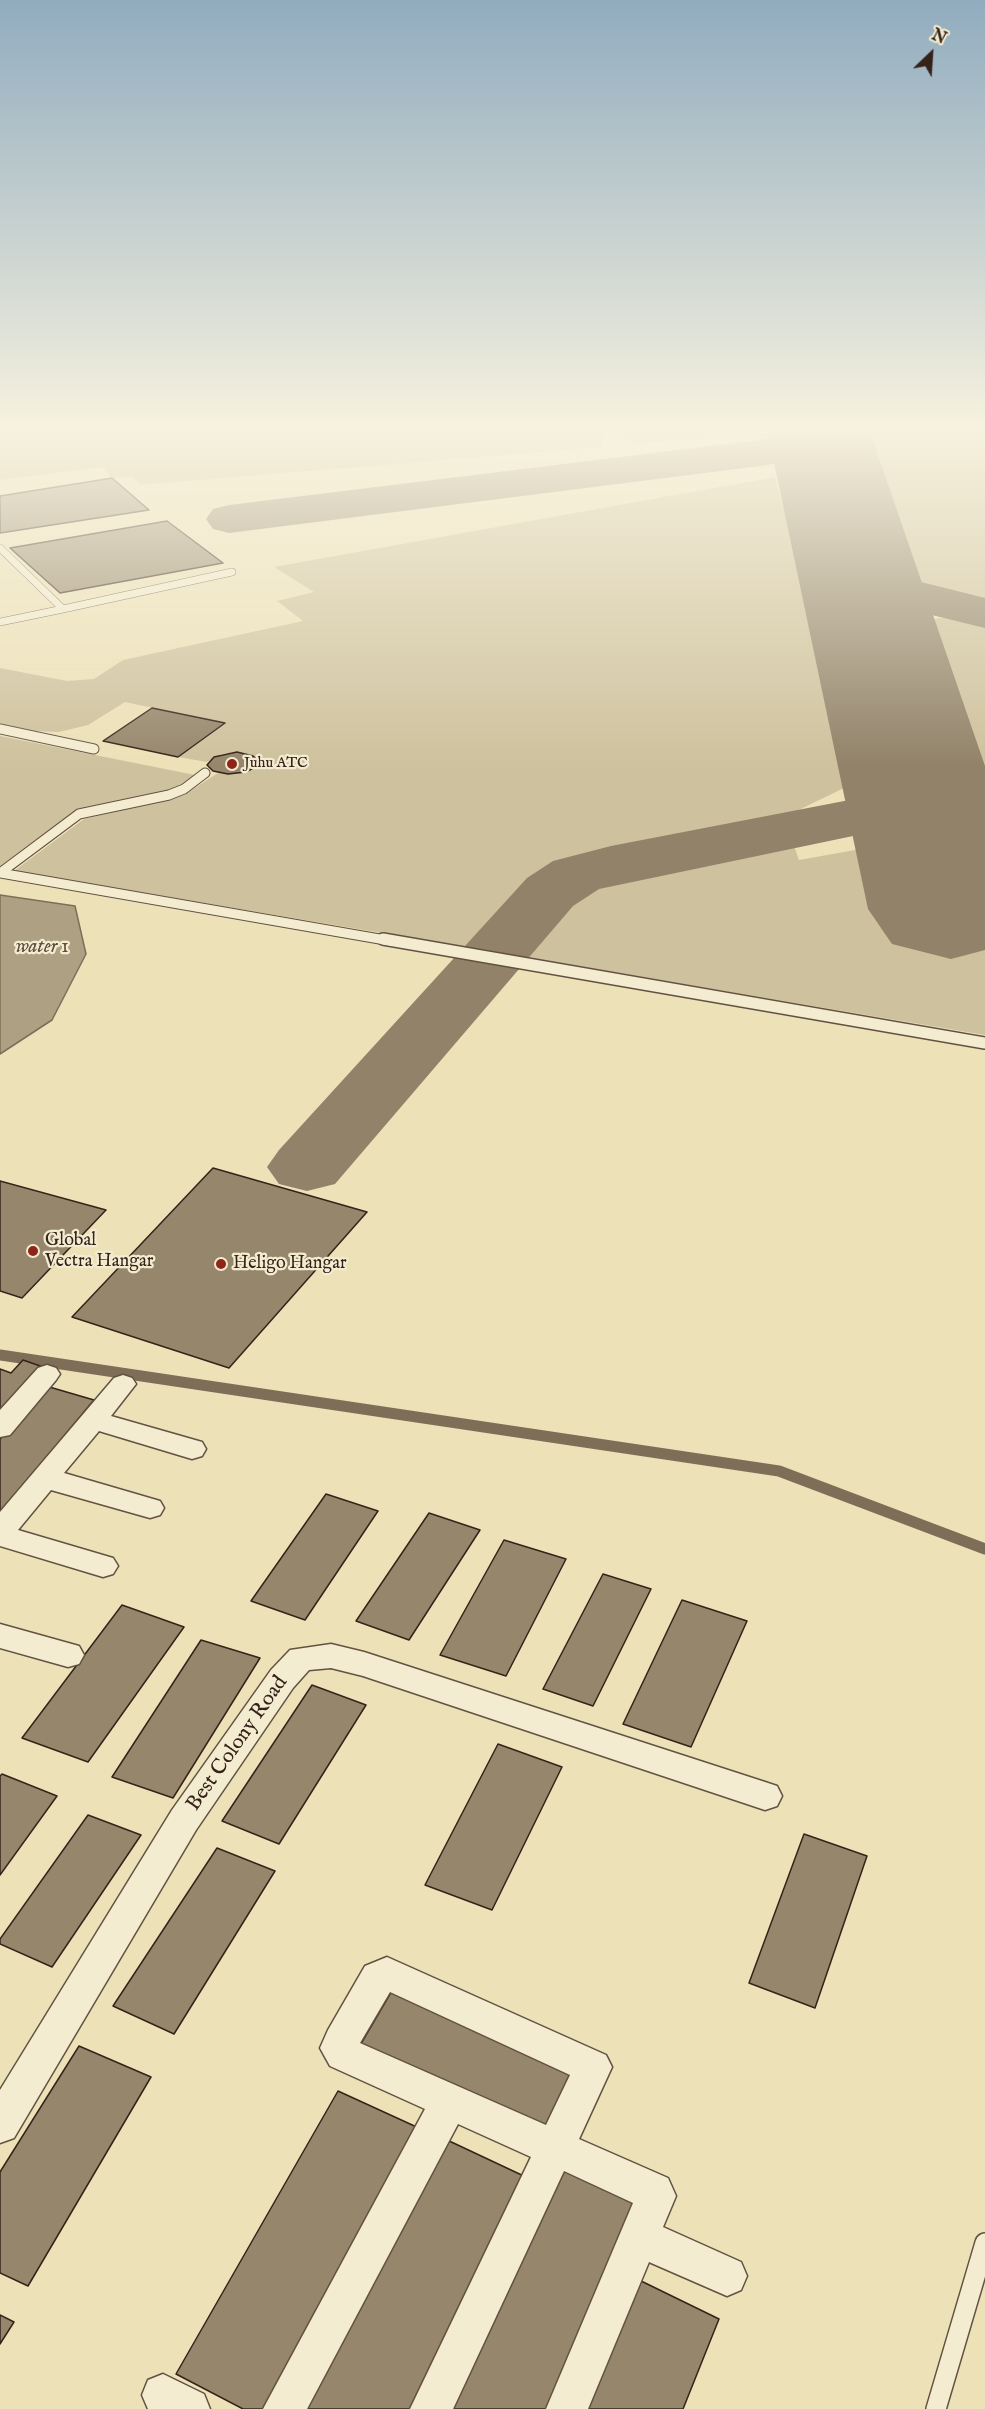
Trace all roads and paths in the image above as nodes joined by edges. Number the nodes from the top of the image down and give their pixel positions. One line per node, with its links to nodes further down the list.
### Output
1 (10, 544): 2 (lane)
2 (0, 546): 4 (lane)
3 (232, 572): 4 (lane)
4 (63, 609): 5 (lane)
5 (1, 623)
6 (0, 729): 7 (lane)
7 (94, 749)
8 (205, 773): 9 (lane)
9 (0, 873): 10 (lane)
10 (985, 1043)
11 (47, 1374): 14 (street)
12 (123, 1384): 13 (street)
13 (92, 1420): 15 (street); 16 (street)
14 (0, 1428)
15 (192, 1449)
16 (45, 1478): 17 (street); 18 (street)
17 (150, 1508)
18 (0, 1534): 19 (street)
19 (103, 1566)
20 (0, 1636): 21 (street)
21 (68, 1655)
22 (765, 1796): 24 (street, Best Colony Road)
23 (450, 2101): 25 (street); 25 (street); 29 (street)
24 (0, 2125)
25 (555, 2148): 26 (street); 30 (street)
26 (640, 2237): 28 (street); 31 (street)
27 (985, 2243): 32 (lane)
28 (727, 2276)
29 (284, 2409)
30 (431, 2409)
31 (567, 2409)
32 (936, 2409)

